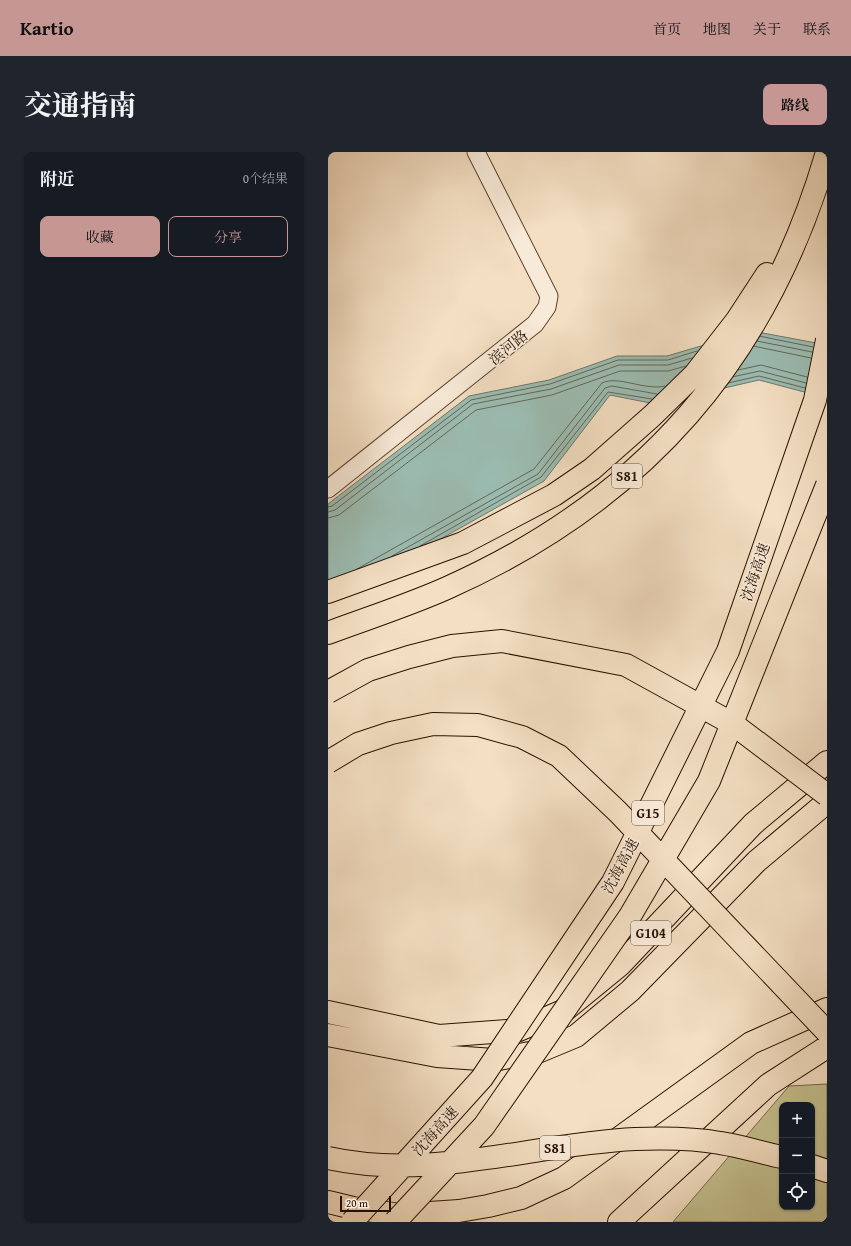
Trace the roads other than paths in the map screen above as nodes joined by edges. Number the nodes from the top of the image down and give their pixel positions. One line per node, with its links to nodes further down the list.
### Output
1 (476, 152): 6 (street, 滨河路)
2 (827, 152): 3 (highway)
3 (814, 196): 7 (highway); 8 (highway, S81)
4 (827, 340): 25 (highway, 沈海高速 / G15, bridge)
5 (827, 484): 26 (highway, G15, bridge)
6 (328, 489)
7 (328, 592)
8 (328, 633)
9 (328, 692): 12 (highway, bridge)
10 (328, 762): 16 (highway, bridge)
11 (827, 762): 18 (highway, G104)
12 (827, 795)
13 (827, 802): 18 (highway, G104)
14 (827, 1009): 25 (highway)
15 (338, 1014): 18 (highway, G104)
16 (827, 1032)
17 (336, 1037): 18 (highway, G104)
18 (438, 1046)
19 (827, 1048): 27 (highway)
20 (779, 1156): 21 (highway, S81, bridge)
21 (328, 1158)
22 (815, 1167): 23 (highway)
23 (827, 1171)
24 (328, 1202): 25 (highway)
25 (353, 1215)
26 (395, 1222)
27 (619, 1222)

